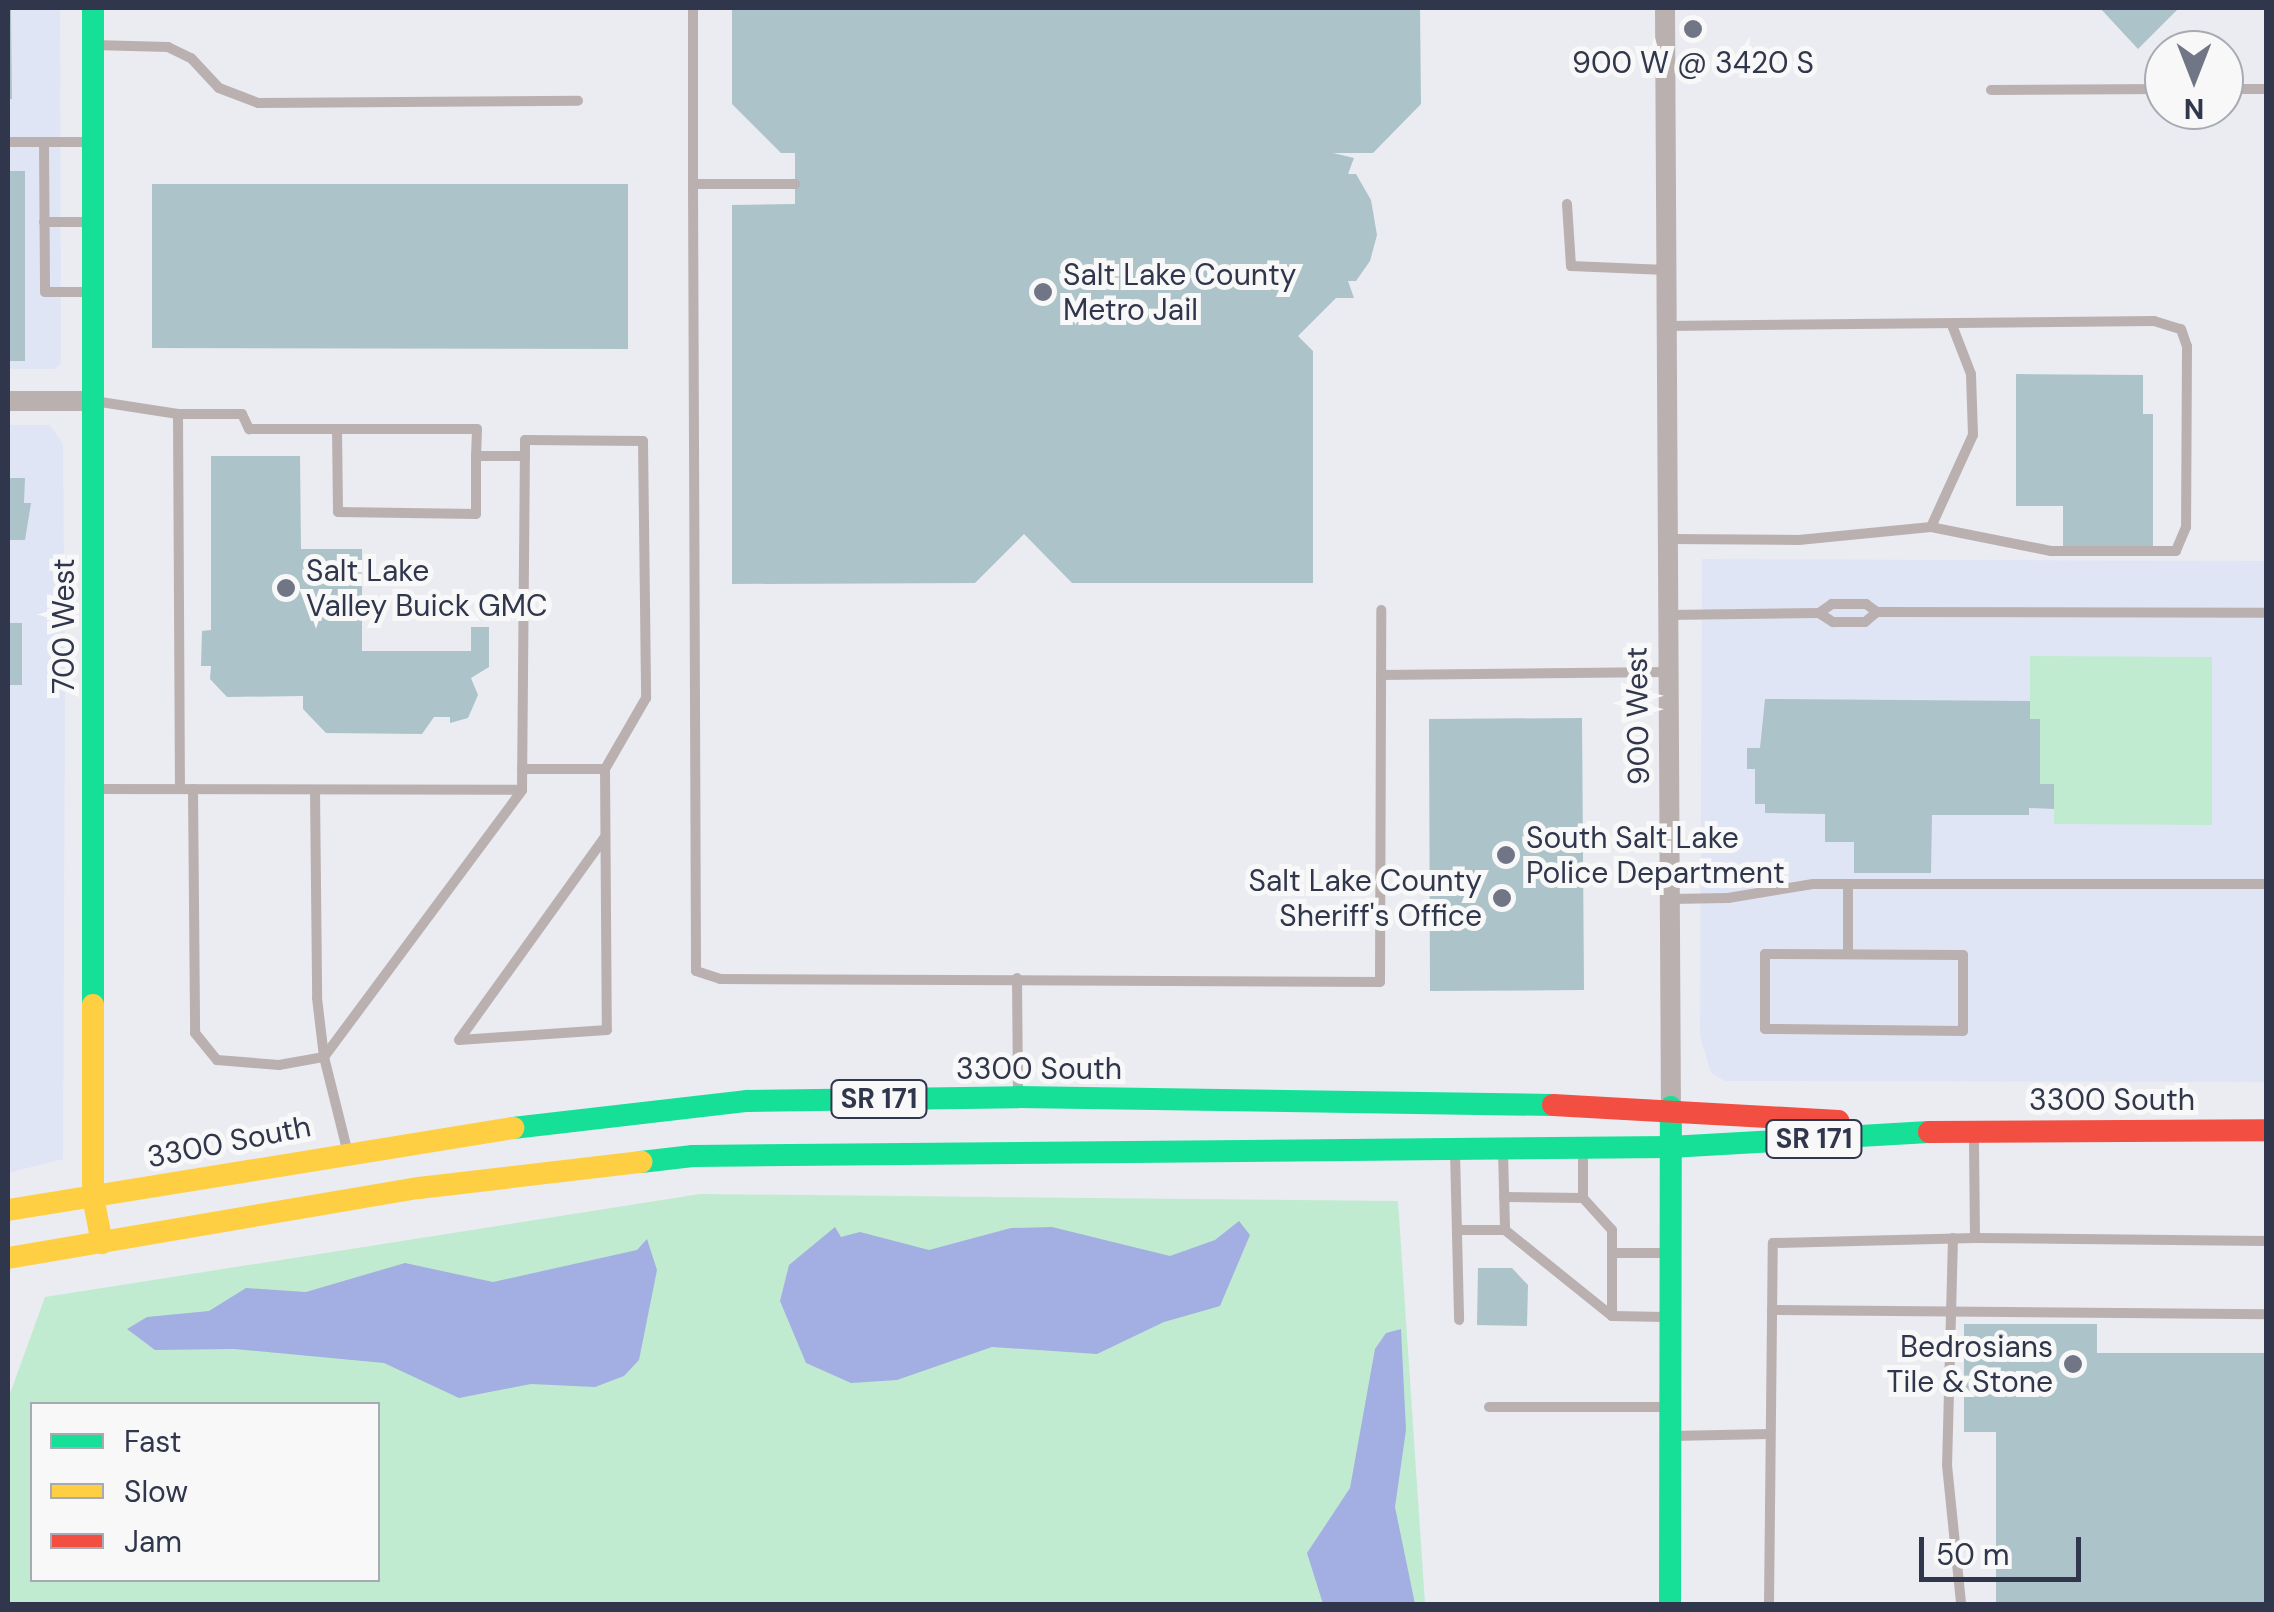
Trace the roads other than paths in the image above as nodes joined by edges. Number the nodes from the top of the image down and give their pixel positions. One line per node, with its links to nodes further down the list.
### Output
1 (93, 8): 4 (main road, 700 West)
2 (693, 8): 11 (lane)
3 (1665, 8): 16 (street, 900 West)
4 (93, 45): 7 (lane); 10 (main road, 700 West)
5 (1991, 90): 6 (lane)
6 (2144, 90)
7 (578, 101)
8 (8, 142): 9 (lane)
9 (44, 142): 10 (lane); 14 (lane)
10 (93, 142): 15 (main road, 700 West)
11 (693, 184): 12 (lane); 47 (lane)
12 (795, 184)
13 (1567, 204): 16 (lane)
14 (44, 222): 15 (lane); 17 (lane)
15 (94, 222): 17 (main road, 700 West)
16 (1666, 270): 19 (street, 900 West)
17 (94, 292): 21 (main road, 700 West)
18 (1952, 325): 19 (lane); 26 (lane); 26 (lane)
19 (1666, 326): 27 (street, 900 West)
20 (8, 401): 21 (street)
21 (94, 401): 22 (lane); 37 (main road, 700 West)
22 (178, 414): 23 (lane); 38 (lane)
23 (336, 429): 24 (lane); 24 (lane)
24 (476, 456): 25 (lane)
25 (525, 456): 35 (lane); 36 (lane)
26 (1931, 526): 27 (lane)
27 (1667, 539): 32 (street, 900 West)
28 (1380, 610): 34 (lane)
29 (1877, 612): 30 (lane); 30 (lane); 31 (lane)
30 (1819, 613): 32 (lane)
31 (2266, 613)
32 (1667, 615): 33 (street, 900 West)
33 (1666, 672): 34 (lane); 45 (street, 900 West)
34 (1381, 674): 47 (lane)
35 (522, 769): 36 (lane); 41 (lane)
36 (605, 769): 42 (lane)
37 (93, 789): 38 (lane); 58 (main road, 700 West)
38 (180, 789): 39 (lane)
39 (194, 789): 40 (lane); 48 (lane)
40 (315, 790): 41 (lane); 48 (lane)
41 (522, 790): 48 (lane)
42 (605, 837): 42 (lane)
43 (1848, 884): 44 (lane); 45 (lane); 46 (lane)
44 (2266, 884)
45 (1672, 899): 50 (street, 900 West)
46 (1848, 954): 46 (lane)
47 (1017, 978): 49 (lane)
48 (324, 1057): 57 (lane)
49 (1018, 1098): 50 (main road, 3300 South / SR 171); 57 (main road, 3300 South / SR 171)
50 (1672, 1107): 51 (main road, 3300 South / SR 171); 56 (main road, 900 West)
51 (1966, 1130): 52 (main road, 3300 South / SR 171); 56 (main road, 3300 South / SR 171); 65 (lane)
52 (2266, 1130)
53 (1456, 1146): 54 (main road, 3300 South / SR 171); 62 (lane); 67 (main road, 3300 South / SR 171)
54 (1503, 1147): 55 (main road, 3300 South / SR 171); 59 (lane)
55 (1582, 1147): 56 (main road, 3300 South / SR 171); 60 (lane)
56 (1670, 1147): 69 (main road, 900 West)
57 (348, 1150): 58 (main road, 3300 South / SR 171)
58 (94, 1197): 61 (main road, 3300 South / SR 171); 67 (main road, 700 West)
59 (1504, 1197): 60 (lane); 63 (lane)
60 (1583, 1198): 68 (lane)
61 (8, 1210)
62 (1457, 1230): 63 (lane); 76 (lane)
63 (1505, 1230): 74 (lane)
64 (1953, 1238): 65 (lane); 71 (lane); 72 (lane)
65 (1976, 1238): 66 (lane)
66 (2266, 1241)
67 (102, 1244): 70 (main road, 3300 South / SR 171)
68 (1612, 1253): 69 (lane); 74 (lane)
69 (1670, 1253): 75 (main road, 900 West)
70 (8, 1258)
71 (1950, 1309): 72 (lane); 73 (lane); 83 (lane)
72 (1772, 1310): 79 (lane)
73 (2266, 1314)
74 (1612, 1316): 75 (lane)
75 (1670, 1316): 77 (main road, 900 West)
76 (1460, 1320)
77 (1670, 1406): 78 (lane); 80 (main road, 900 West)
78 (1489, 1407)
79 (1770, 1434): 80 (lane); 82 (lane)
80 (1670, 1436): 81 (main road, 900 West)
81 (1670, 1604)
82 (1769, 1604)
83 (1961, 1604)

